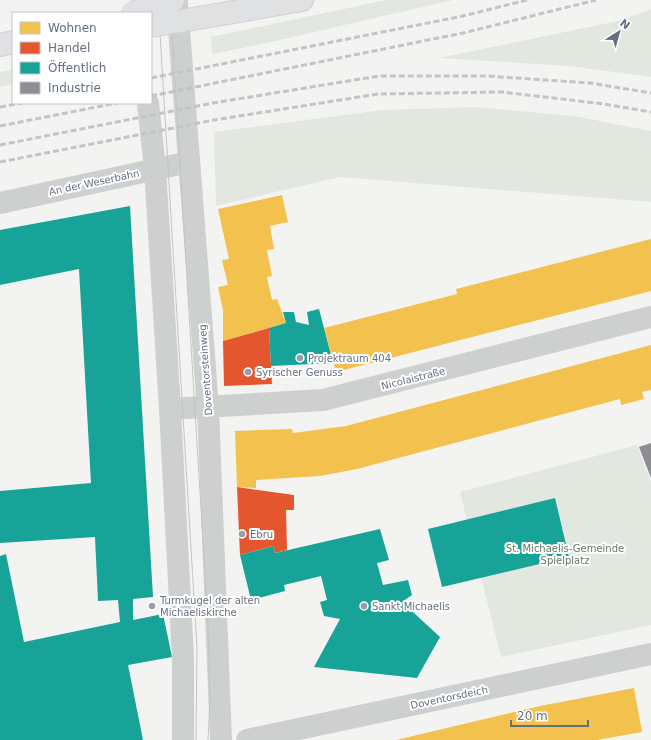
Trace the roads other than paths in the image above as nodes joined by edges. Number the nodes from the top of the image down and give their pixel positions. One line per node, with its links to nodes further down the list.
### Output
1 (138, 0): 6 (street)
2 (173, 0): 5 (highway, bridge)
3 (176, 0): 12 (street, Doventorsteinweg)
4 (302, 0): 7 (highway, bridge)
5 (136, 12)
6 (139, 12)
7 (152, 26)
8 (12, 42): 10 (highway)
9 (12, 46): 10 (highway)
10 (0, 47)
11 (148, 104): 13 (street)
12 (189, 162): 13 (street, An der Weserbahn); 16 (street, Doventorsteinweg)
13 (155, 169): 14 (street, An der Weserbahn); 17 (street)
14 (0, 203)
15 (651, 318): 16 (street, Nicolaistraße)
16 (208, 408): 17 (street, Nicolaistraße); 20 (street, Doventorsteinweg)
17 (170, 409): 19 (street)
18 (651, 654): 21 (street, Doventorsdeich)
19 (183, 740)
20 (222, 740)
21 (247, 740)

